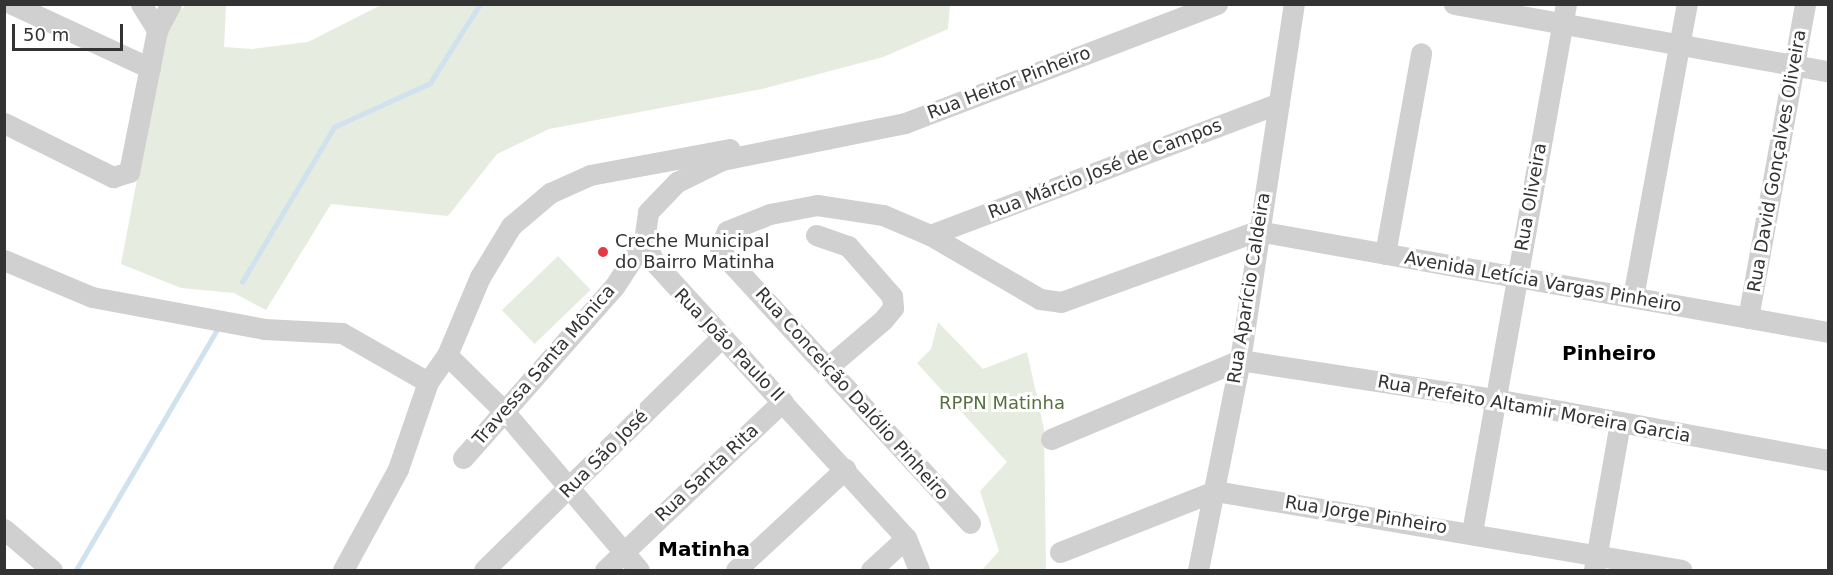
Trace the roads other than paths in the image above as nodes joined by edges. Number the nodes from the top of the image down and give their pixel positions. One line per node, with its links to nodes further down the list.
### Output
1 (12, 4): 14 (street)
2 (141, 4): 10 (street)
3 (171, 4): 10 (street)
4 (1217, 4): 18 (street, Rua Heitor Pinheiro)
5 (1294, 4): 16 (street, Rua Aparício Caldeira)
6 (1454, 4): 9 (street)
7 (1687, 4): 11 (street)
8 (1806, 4): 13 (street, Rua David Gonçalves Oliveira)
9 (1564, 15): 11 (street); 25 (street, Rua Oliveira)
10 (157, 30): 14 (street)
11 (1679, 48): 13 (street); 26 (street)
12 (1420, 53): 23 (street)
13 (1793, 66): 15 (street); 27 (street, Rua David Gonçalves Oliveira)
14 (150, 68): 17 (street)
15 (1828, 71)
16 (1279, 103): 19 (street, Rua Aparício Caldeira); 21 (street, Rua Márcio José de Campos)
17 (4, 123)
18 (796, 144): 22 (street); 30 (street)
19 (1257, 231): 21 (street, Rua Conceição Dalólio Pinheiro); 23 (street, Avenida Letícia Vargas Pinheiro); 31 (street, Rua Aparício Caldeira)
20 (816, 235): 32 (street)
21 (930, 235): 32 (street, Rua Conceição Dalólio Pinheiro)
22 (644, 241): 29 (street, Rua João Paulo II); 36 (street, Travessa Santa Mônica)
23 (1385, 254): 25 (street, Avenida Letícia Vargas Pinheiro)
24 (4, 261): 33 (street)
25 (1516, 277): 26 (street, Avenida Letícia Vargas Pinheiro); 34 (street, Rua Oliveira)
26 (1633, 297): 27 (street, Avenida Letícia Vargas Pinheiro)
27 (1748, 318): 28 (street, Avenida Letícia Vargas Pinheiro)
28 (1828, 332)
29 (723, 336): 35 (street, Rua João Paulo II); 42 (street, Rua São José)
30 (447, 355): 33 (street); 36 (street)
31 (1240, 360): 34 (street, Rua Prefeito Altamir Moreira Garcia); 38 (street); 43 (street, Rua Aparício Caldeira)
32 (828, 367): 44 (street, Rua Conceição Dalólio Pinheiro)
33 (428, 382): 52 (street)
34 (1495, 399): 37 (street, Rua Prefeito Altamir Moreira Garcia); 46 (street, Rua Oliveira)
35 (783, 401): 41 (street, Rua João Paulo II); 48 (street, Rua Santa Rita)
36 (502, 409): 39 (street, Travessa Santa Mônica); 42 (street)
37 (1620, 422): 40 (street, Rua Prefeito Altamir Moreira Garcia); 50 (street)
38 (1051, 439)
39 (463, 458)
40 (1828, 460)
41 (845, 469): 47 (street, Rua João Paulo II); 56 (street)
42 (570, 488): 48 (street); 53 (street, Rua São José)
43 (1215, 491): 46 (street, Rua Jorge Pinheiro); 49 (street); 59 (street, Rua Aparício Caldeira)
44 (970, 523)
45 (4, 529): 51 (street)
46 (1472, 532): 50 (street, Rua Jorge Pinheiro)
47 (906, 538): 57 (street); 58 (street, Rua João Paulo II)
48 (623, 552): 54 (street, Rua Santa Rita); 55 (street)
49 (1060, 552)
50 (1595, 563): 60 (street, Rua Jorge Pinheiro)
51 (52, 570)
52 (343, 570)
53 (484, 570)
54 (605, 570)
55 (639, 570)
56 (736, 570)
57 (871, 570)
58 (919, 570)
59 (1197, 570)
60 (1681, 570)

